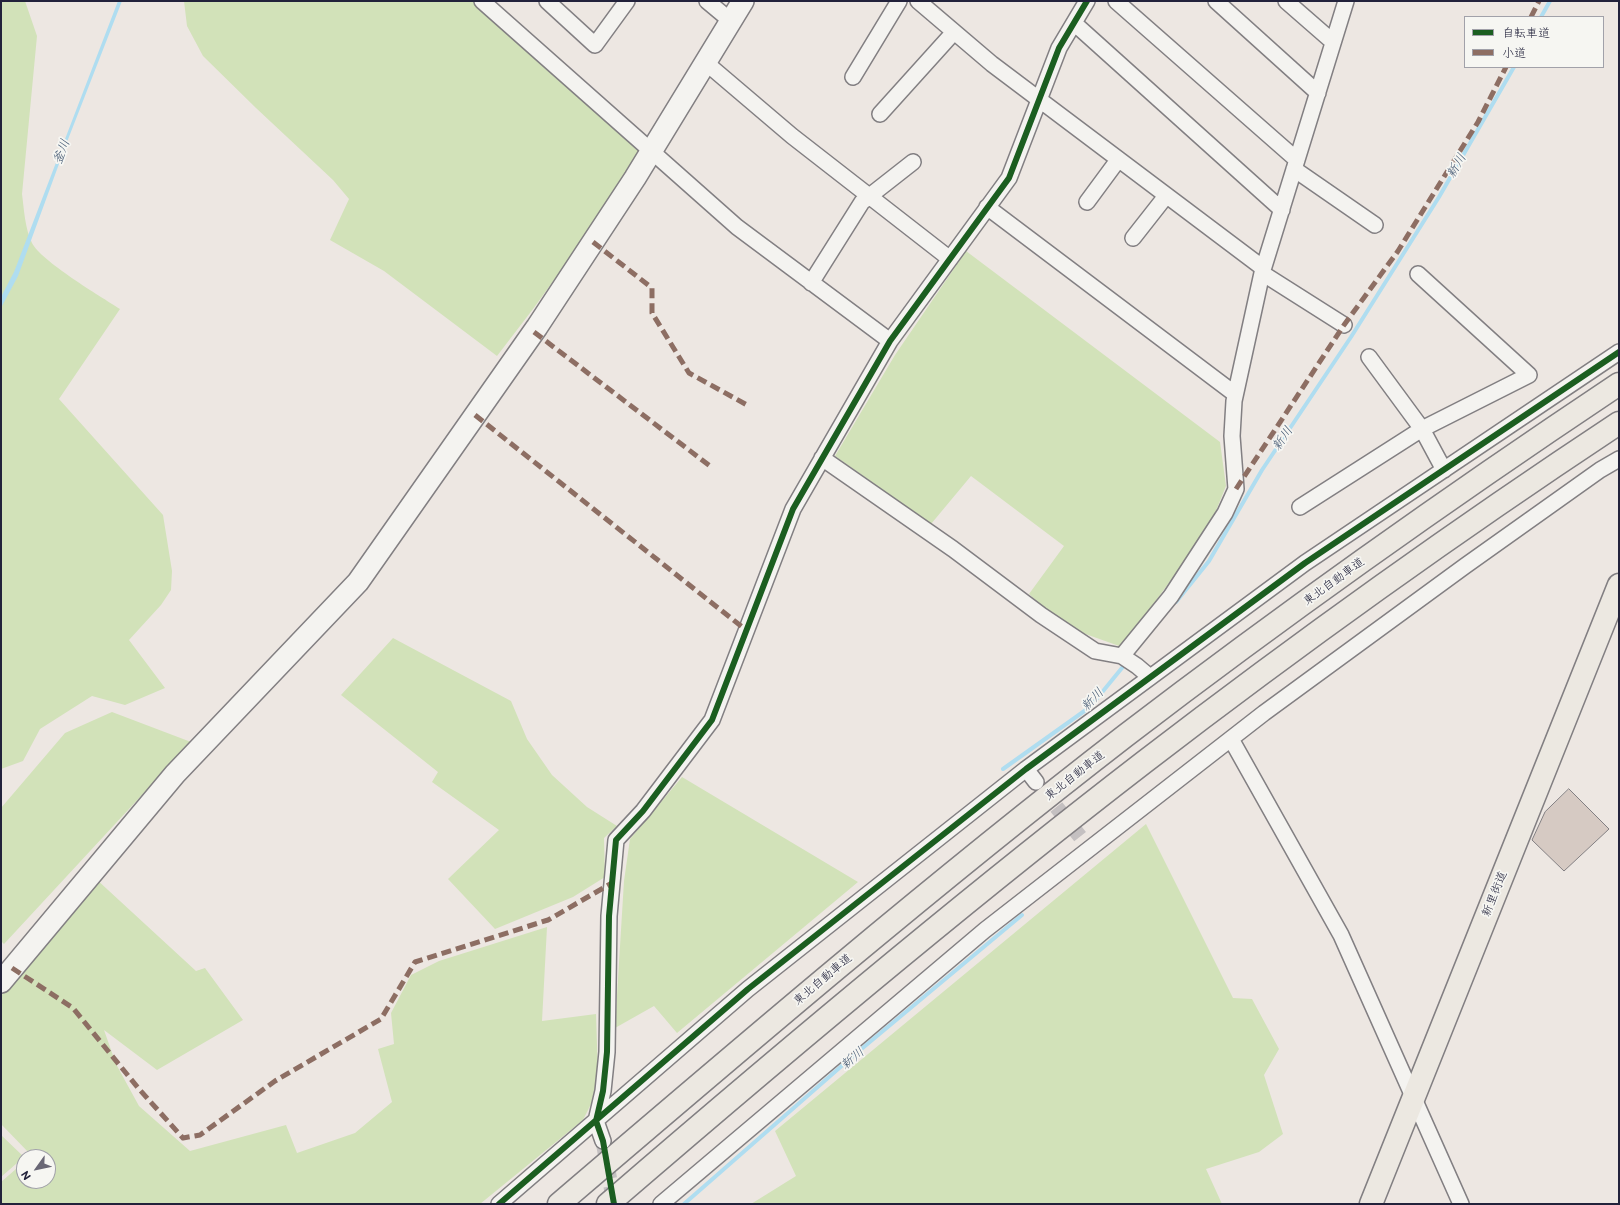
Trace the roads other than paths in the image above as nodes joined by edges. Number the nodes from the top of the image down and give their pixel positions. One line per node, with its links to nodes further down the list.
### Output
1 (482, 1): 22 (street)
2 (547, 1): 3 (street)
3 (627, 1)
4 (707, 1): 13 (street)
5 (743, 1): 13 (street)
6 (899, 1): 18 (street)
7 (918, 1): 15 (street)
8 (1087, 1): 14 (street)
9 (1116, 1): 25 (street)
10 (1216, 1): 19 (street)
11 (1286, 1): 16 (street)
12 (1346, 1): 16 (street)
13 (731, 21): 17 (street)
14 (1074, 24): 20 (street); 30 (street)
15 (954, 32): 20 (street); 21 (street)
16 (1333, 42): 19 (street)
17 (705, 62): 22 (street); 27 (street)
18 (853, 77)
19 (1318, 93): 25 (street)
20 (1039, 100): 23 (street); 29 (street)
21 (880, 114)
22 (651, 151): 36 (street); 55 (street)
23 (1118, 160): 26 (street); 28 (street)
24 (913, 162): 27 (street)
25 (1296, 164): 30 (street); 31 (street)
26 (1166, 196): 32 (street); 34 (street)
27 (869, 197): 33 (street); 36 (street)
28 (1087, 202)
29 (987, 207): 33 (street); 42 (street)
30 (1282, 210): 34 (street)
31 (1375, 225)
32 (1134, 238)
33 (950, 259): 38 (street)
34 (1263, 271): 37 (street); 42 (street)
35 (1418, 274): 44 (street)
36 (811, 283): 38 (street)
37 (1344, 325)
38 (890, 341): 45 (street)
39 (1619, 352): 47 (street)
40 (1370, 357): 44 (street)
41 (1619, 384): 60 (main road, 東北自動車道)
42 (1235, 394): 50 (street)
43 (1619, 423): 61 (main road)
44 (1422, 429): 47 (street); 48 (street)
45 (822, 458): 50 (street); 57 (street)
46 (1619, 459): 52 (street)
47 (1444, 470): 51 (street)
48 (1300, 507)
49 (1619, 585): 56 (main road, 新里街道)
50 (1122, 656): 51 (street)
51 (1150, 677): 53 (street)
52 (1230, 739): 56 (street); 62 (street)
53 (1026, 769): 54 (street); 57 (street)
54 (1036, 782)
55 (1, 982)
56 (1414, 1098): 63 (main road, 新里街道); 64 (street)
57 (596, 1120): 58 (street); 59 (street)
58 (603, 1142)
59 (499, 1204)
60 (559, 1204)
61 (608, 1204)
62 (661, 1204)
63 (1371, 1204)
64 (1461, 1204)

